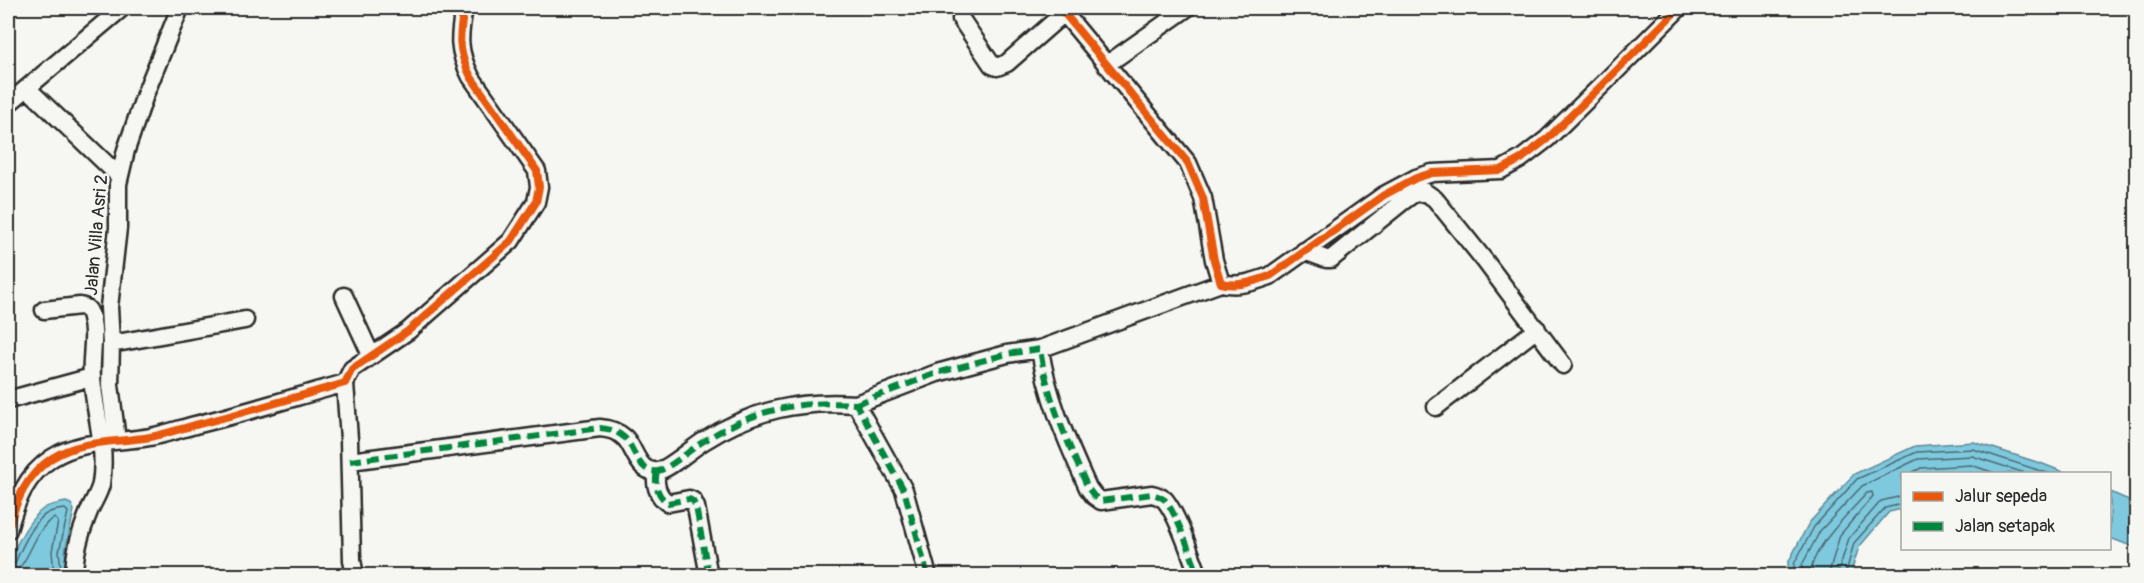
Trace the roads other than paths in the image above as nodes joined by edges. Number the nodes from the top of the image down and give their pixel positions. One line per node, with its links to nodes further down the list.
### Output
1 (122, 8): 9 (street)
2 (180, 8): 11 (street, Jalan Villa Asri 2)
3 (464, 8): 20 (street)
4 (1187, 8): 8 (street)
5 (1679, 8): 12 (street)
6 (1062, 10): 7 (street); 8 (street)
7 (961, 19)
8 (1106, 65): 13 (street)
9 (27, 88): 10 (street); 11 (street)
10 (8, 104)
11 (119, 176): 18 (street, Jalan Villa Asri 2)
12 (1304, 250): 13 (street); 17 (street)
13 (1221, 283): 19 (street)
14 (344, 296): 20 (street)
15 (44, 310): 22 (street)
16 (245, 320): 18 (street)
17 (1537, 329): 21 (street); 26 (street)
18 (111, 344): 27 (street, Jalan Villa Asri 2)
19 (1040, 349): 25 (street); 36 (street)
20 (371, 355): 23 (street)
21 (1563, 364)
22 (92, 377): 24 (street); 27 (street)
23 (345, 383): 27 (street); 28 (street)
24 (8, 400)
25 (856, 404): 29 (street); 35 (street)
26 (1436, 407)
27 (110, 440): 30 (street); 32 (street)
28 (350, 461): 29 (street); 33 (street)
29 (657, 471): 34 (street)
30 (11, 505): 31 (street)
31 (8, 530)
32 (74, 576)
33 (355, 576)
34 (709, 576)
35 (928, 576)
36 (1199, 576)

